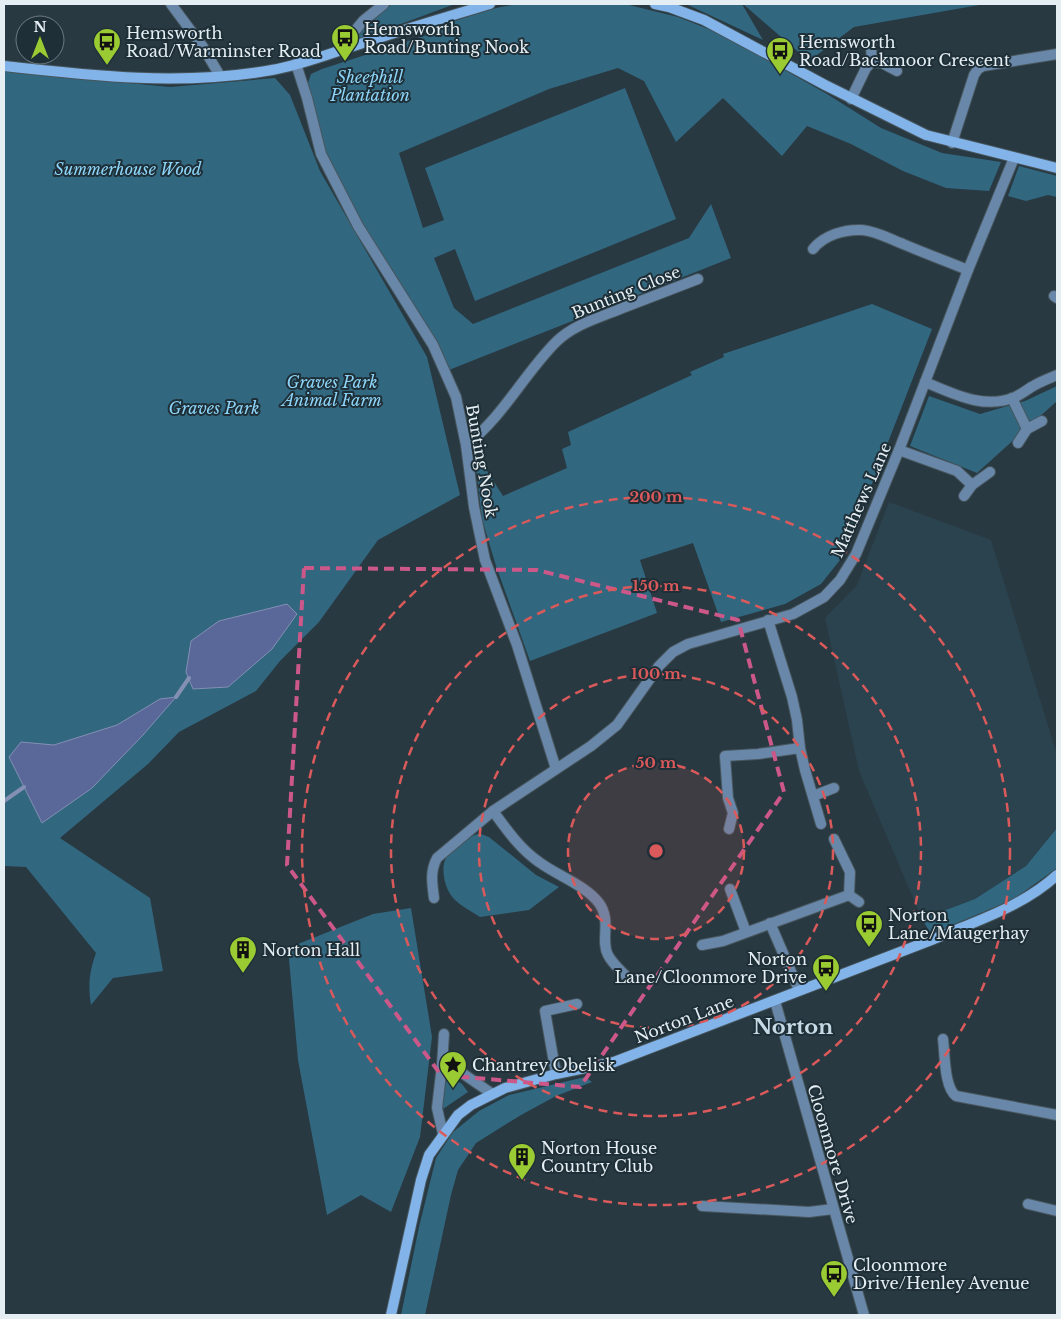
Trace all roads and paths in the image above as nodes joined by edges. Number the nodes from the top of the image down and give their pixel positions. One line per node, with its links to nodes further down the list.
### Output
1 (171, 4): 12 (street)
2 (384, 4): 5 (street)
3 (490, 4): 5 (street)
4 (655, 4): 13 (street)
5 (352, 46): 9 (street)
6 (871, 46): 8 (street)
7 (1057, 54): 14 (street)
8 (872, 62): 11 (street); 13 (street)
9 (296, 64): 12 (street); 26 (street, Bunting Nook)
10 (4, 66): 12 (street)
11 (897, 71)
12 (220, 76)
13 (852, 99): 14 (street)
14 (952, 142): 15 (street)
15 (1014, 158): 16 (street); 18 (street, Matthews Lane)
16 (1057, 168)
17 (813, 249): 18 (street)
18 (968, 270): 21 (street, Matthews Lane)
19 (698, 279): 26 (street, Bunting Close)
20 (1057, 376): 22 (street)
21 (926, 382): 22 (street); 27 (street, Matthews Lane)
22 (1012, 398): 24 (street)
23 (1042, 421): 24 (street)
24 (1028, 430): 25 (street)
25 (1018, 443)
26 (466, 445): 33 (street, Bunting Nook)
27 (900, 450): 29 (street); 31 (street, Matthews Lane)
28 (990, 472): 29 (street)
29 (972, 485): 30 (street)
30 (964, 496)
31 (768, 620): 32 (street); 33 (street, Matthews Lane)
32 (800, 748): 35 (street); 38 (street)
33 (556, 769): 36 (street, Matthews Lane)
34 (834, 788): 35 (street)
35 (813, 796): 37 (street)
36 (493, 811): 45 (street, Matthews Lane); 50 (street)
37 (821, 824)
38 (729, 829)
39 (834, 839): 44 (street)
40 (1057, 875): 42 (street, Norton Lane)
41 (1057, 884): 42 (street)
42 (1046, 885): 51 (street, Norton Lane)
43 (730, 889): 48 (street)
44 (848, 895): 46 (street); 47 (street)
45 (434, 898)
46 (859, 902)
47 (770, 923): 48 (street); 51 (street)
48 (746, 932): 49 (street)
49 (702, 945)
50 (626, 976)
51 (799, 990): 52 (street, Norton Lane)
52 (775, 1001): 57 (street, Norton Lane); 63 (street, Cloonmore Drive)
53 (577, 1004): 57 (street)
54 (444, 1034): 56 (street)
55 (943, 1039): 59 (street)
56 (442, 1064): 58 (street); 60 (street)
57 (556, 1074): 58 (street, Norton Lane)
58 (491, 1094): 60 (street, Norton Lane)
59 (1057, 1114)
60 (443, 1134): 65 (street, Norton Lane)
61 (1028, 1204): 64 (street)
62 (702, 1206): 63 (street)
63 (833, 1209): 66 (street, Cloonmore Drive)
64 (1057, 1211)
65 (391, 1315)
66 (864, 1315)

